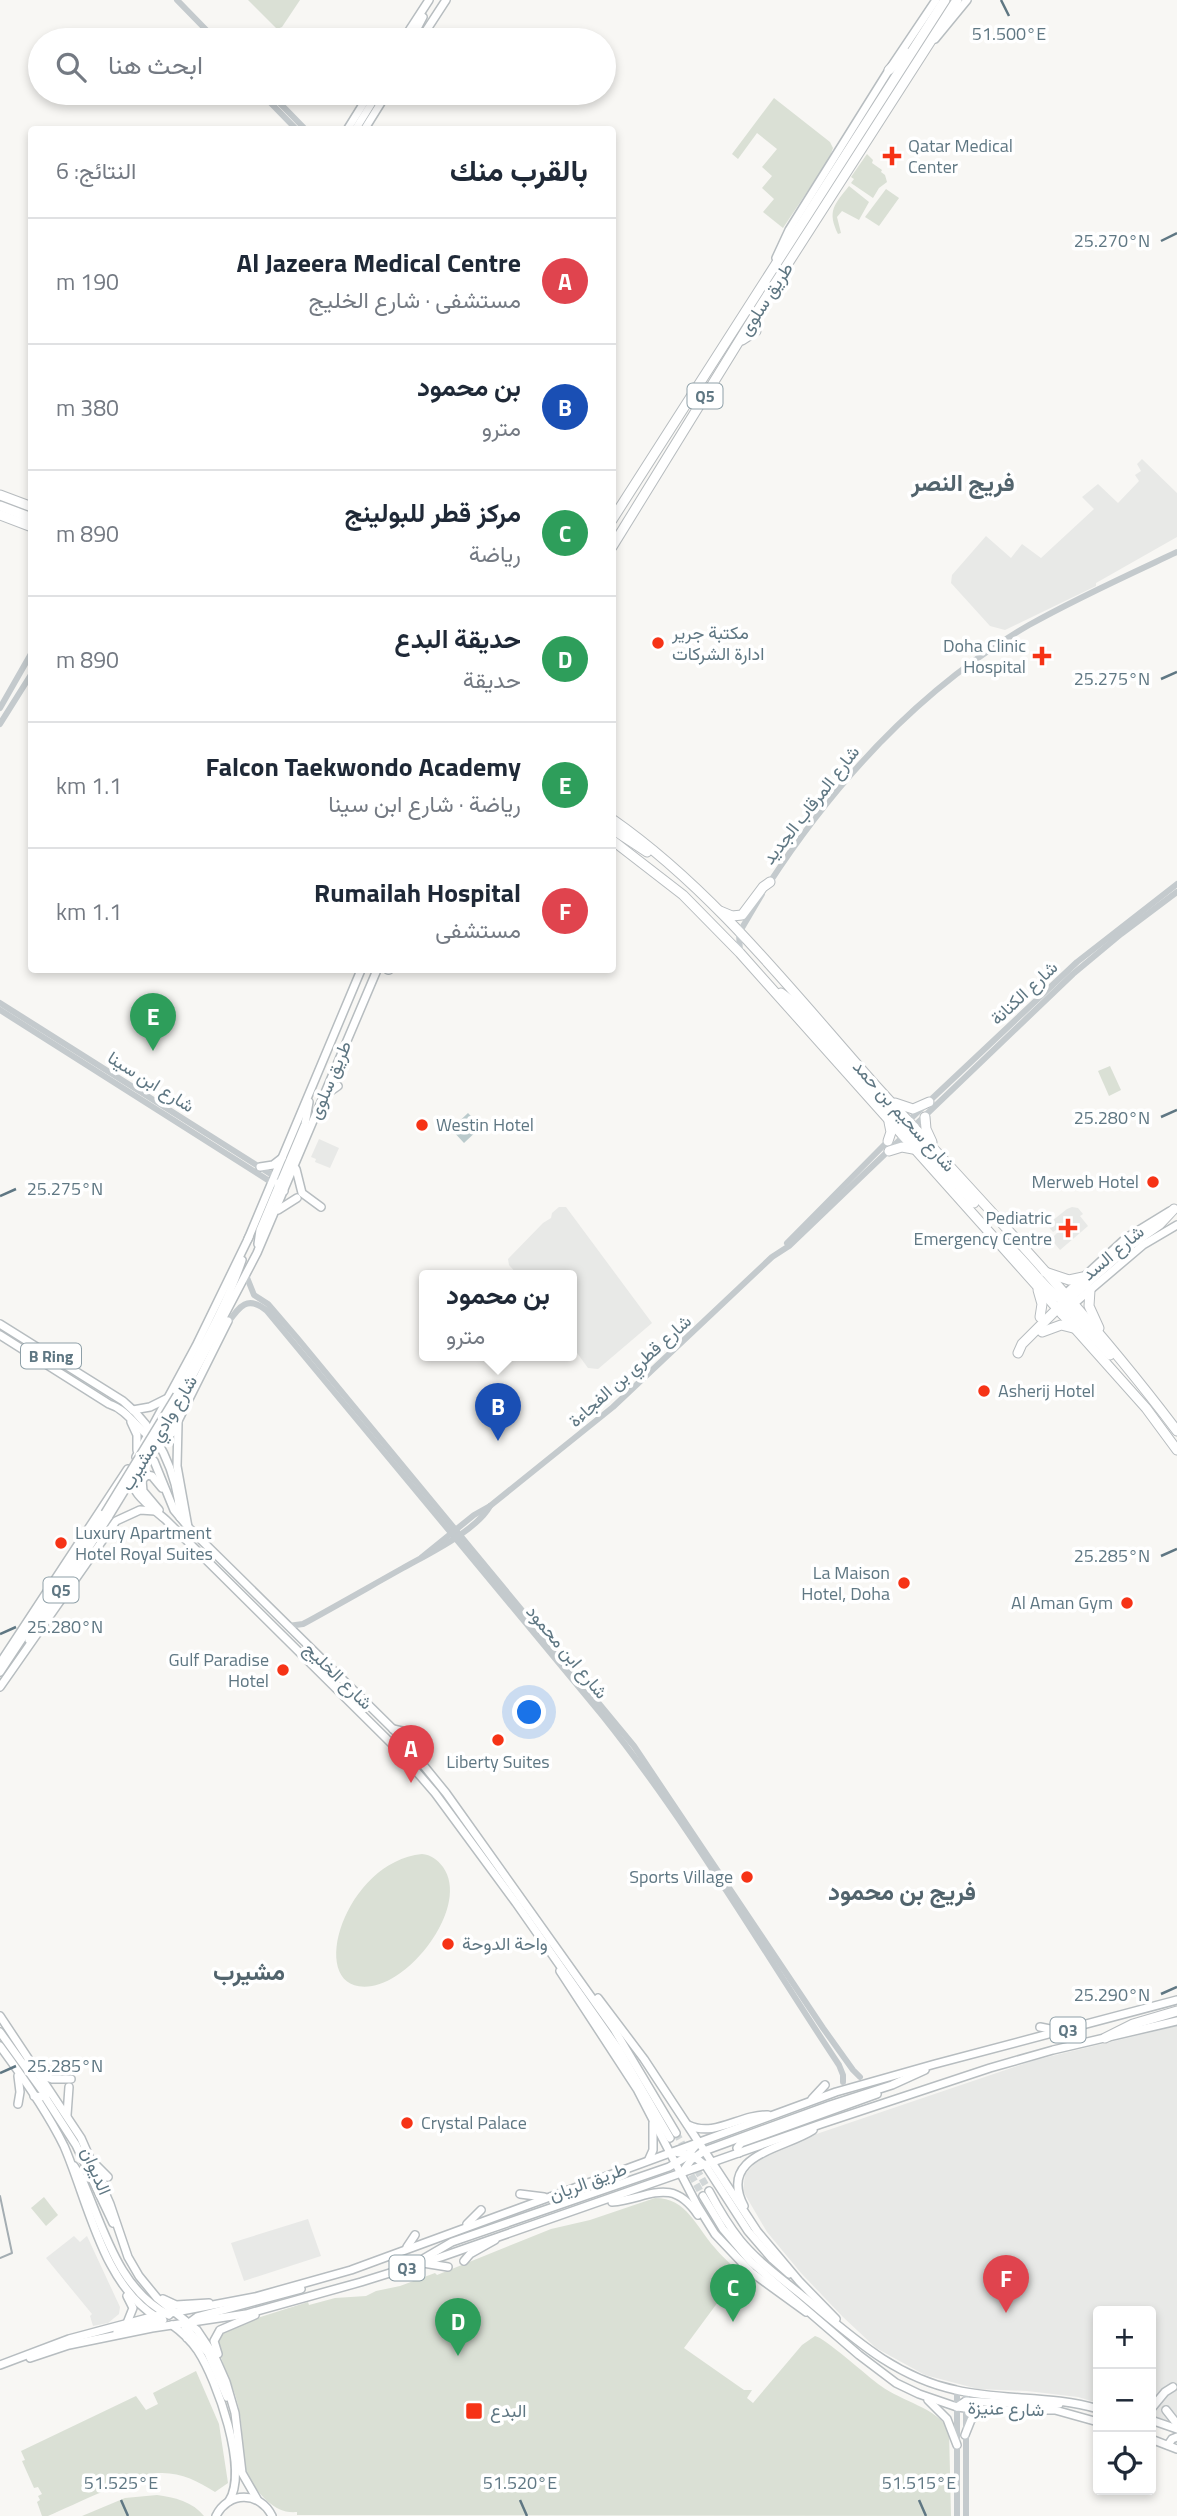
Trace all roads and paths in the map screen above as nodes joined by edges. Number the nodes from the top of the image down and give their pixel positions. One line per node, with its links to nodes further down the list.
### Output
1 (177, 0): 8 (street)
2 (429, 0): 9 (main road); 10 (main road)
3 (936, 0): 14 (main road, طريق سلوى)
4 (946, 0): 12 (highway, طريق سلوى / Q5)
5 (957, 0): 13 (highway, طريق سلوى / Q5)
6 (967, 0): 13 (main road, طريق سلوى)
7 (444, 1): 11 (main road)
8 (204, 28)
9 (411, 28)
10 (416, 28)
11 (428, 28)
12 (920, 39): 14 (highway); 25 (highway, طريق سلوى / Q5)
13 (923, 53): 27 (highway, طريق سلوى / Q5)
14 (889, 70): 25 (main road, طريق سلوى / Q5)
15 (273, 105): 20 (street)
16 (282, 105): 21 (street)
17 (363, 105): 22 (main road)
18 (371, 105): 23 (main road)
19 (380, 105): 24 (main road)
20 (293, 126)
21 (302, 126)
22 (349, 126)
23 (357, 126)
24 (366, 126)
25 (765, 281): 31 (highway, طريق سلوى / Q5)
26 (756, 331): 27 (highway)
27 (738, 343): 36 (highway, طريق سلوى / Q5)
28 (0, 495): 30 (highway)
29 (0, 506): 33 (highway)
30 (28, 506)
31 (616, 514)
32 (0, 516): 34 (highway); 35 (highway)
33 (28, 516)
34 (28, 526)
35 (13, 527)
36 (616, 541)
37 (1177, 552): 46 (street, شارع المرقاب الجديد)
38 (28, 659): 40 (street)
39 (28, 679): 41 (street)
40 (0, 708)
41 (0, 724)
42 (616, 823): 45 (highway, شارع سحيم بن حمد)
43 (616, 832): 45 (highway)
44 (616, 843): 51 (highway, شارع سحيم بن حمد)
45 (662, 858): 49 (highway, شارع سحيم بن حمد)
46 (770, 882): 49 (highway); 50 (street, شارع المرقاب الجديد)
47 (1177, 884): 59 (street, شارع الكنانة)
48 (1177, 892): 60 (street, شارع الكنانة)
49 (717, 910): 50 (highway, شارع سحيم بن حمد)
50 (739, 933): 51 (street); 52 (highway, شارع سحيم بن حمد)
51 (740, 953): 56 (highway, شارع سحيم بن حمد)
52 (771, 969): 53 (highway); 64 (highway, شارع سحيم بن حمد)
53 (787, 972)
54 (360, 973): 62 (main road, طريق سلوى / Q5)
55 (376, 973): 63 (main road, طريق سلوى / Q5)
56 (775, 992): 67 (highway, شارع سحيم بن حمد); 68 (highway)
57 (0, 1003): 74 (street, شارع ابن سينا)
58 (0, 1010): 75 (street, شارع ابن سينا)
59 (980, 1054): 60 (street); 65 (street, شارع الكنانة)
60 (979, 1064): 66 (street, شارع الكنانة)
61 (338, 1086): 63 (main road)
62 (309, 1094): 72 (main road, طريق سلوى / Q5); 75 (main road)
63 (324, 1096): 73 (main road, طريق سلوى / Q5)
64 (890, 1100): 65 (highway); 68 (highway, شارع سحيم بن حمد)
65 (929, 1102): 68 (street, شارع الكنانة)
66 (925, 1118): 68 (street, شارع الكنانة); 70 (highway)
67 (888, 1120): 68 (highway, شارع سحيم بن حمد); 69 (highway)
68 (906, 1129): 69 (street, شارع قطري بن الفجاءة); 70 (highway, شارع سحيم بن حمد); 71 (highway, شارع سحيم بن حمد); 81 (highway)
69 (888, 1146): 71 (highway); 116 (street, شارع قطري بن الفجاءة)
70 (935, 1151): 81 (highway, شارع سحيم بن حمد)
71 (918, 1152): 82 (highway, شارع سحيم بن حمد)
72 (285, 1155): 74 (main road); 75 (main road, طريق سلوى / Q5)
73 (296, 1165): 75 (main road, طريق سلوى / Q5); 77 (main road)
74 (260, 1167): 75 (street, شارع ابن سينا)
75 (279, 1184): 79 (main road, شارع وادي مشيرب / Q5); 83 (main road); 99 (main road, شارع وادي مشيرب / Q5)
76 (297, 1198): 79 (main road)
77 (321, 1206)
78 (1175, 1208): 86 (main road, شارع السد); 89 (highway)
79 (275, 1213): 83 (main road, شارع وادي مشيرب / Q5)
80 (1177, 1225): 88 (main road, شارع السد)
81 (1006, 1230): 84 (highway, شارع سحيم بن حمد)
82 (991, 1234): 87 (highway, شارع سحيم بن حمد); 89 (highway)
83 (257, 1253): 85 (main road, شارع وادي مشيرب / Q5)
84 (1045, 1272): 86 (highway); 89 (highway, شارع سحيم بن حمد)
85 (246, 1275): 92 (main road); 99 (main road, شارع وادي مشيرب / Q5); 116 (street, شارع ابن محمود)
86 (1083, 1277): 89 (main road, شارع السد)
87 (1036, 1286): 89 (highway, شارع سحيم بن حمد); 90 (highway)
88 (1090, 1290): 89 (main road, شارع السد); 96 (highway)
89 (1063, 1304): 93 (highway, شارع سحيم بن حمد); 96 (highway, شارع سحيم بن حمد); 97 (highway); 98 (highway)
90 (1040, 1317)
91 (0, 1324): 101 (main road, B Ring)
92 (224, 1328): 102 (main road); 114 (street, شارع ابن محمود)
93 (1075, 1329): 94 (highway); 106 (highway, شارع سحيم بن حمد)
94 (1042, 1332)
95 (0, 1335): 100 (main road, B Ring)
96 (1107, 1342): 98 (highway, شارع سحيم بن حمد)
97 (1018, 1353)
98 (1129, 1370): 104 (highway, شارع سحيم بن حمد)
99 (176, 1396): 101 (main road); 103 (main road, شارع وادي مشيرب); 111 (main road, شارع وادي مشيرب / Q5, bridge)
100 (109, 1404): 103 (main road, B Ring); 107 (main road)
101 (133, 1410): 103 (main road, B Ring)
102 (179, 1420): 105 (main road); 115 (main road)
103 (146, 1429): 105 (main road, B Ring); 107 (main road, شارع وادي مشيرب)
104 (1177, 1431)
105 (158, 1441): 112 (main road, B Ring)
106 (1177, 1450)
107 (135, 1458): 108 (main road, شارع وادي مشيرب); 109 (main road, شارع الخليج)
108 (128, 1469): 110 (main road, شارع الخليج); 122 (main road, شارع وادي مشيرب)
109 (172, 1504): 112 (main road, شارع الخليج); 113 (main road)
110 (155, 1511): 111 (main road); 113 (main road, شارع الخليج)
111 (110, 1517): 123 (main road, Q5); 124 (main road, شارع وادي مشيرب / Q5)
112 (180, 1518): 115 (main road, شارع الخليج)
113 (166, 1520): 127 (main road, شارع الخليج)
114 (442, 1523): 116 (street, شارع ابن محمود); 117 (street)
115 (189, 1528): 120 (main road, شارع الخليج)
116 (456, 1533): 117 (street, شارع قطري بن الفجاءة); 118 (street, شارع قطري بن الفجاءة); 140 (street, شارع ابن محمود); 142 (street, شارع ابن محمود)
117 (429, 1550): 118 (street, شارع قطري بن الفجاءة)
118 (422, 1557): 119 (street, شارع قطري بن الفجاءة)
119 (303, 1625): 120 (street, شارع قطري بن الفجاءة); 121 (street)
120 (288, 1626): 121 (main road, شارع الخليج)
121 (299, 1637): 125 (main road, شارع الخليج)
122 (0, 1664)
123 (0, 1672)
124 (0, 1687)
125 (392, 1728): 126 (main road); 128 (main road, شارع الخليج)
126 (420, 1735)
127 (554, 1956): 128 (main road, شارع الخليج); 153 (main road, شارع الخليج)
128 (582, 1983): 155 (main road, شارع الخليج)
129 (1177, 2000): 134 (main road, طريق الريان / Q3)
130 (1177, 2011): 136 (highway)
131 (0, 2016): 141 (main road, الديوان)
132 (1177, 2021): 136 (main road, طريق الريان / Q3)
133 (1040, 2027): 134 (main road)
134 (1064, 2031): 138 (main road, طريق الريان / Q3)
135 (0, 2032): 148 (main road)
136 (1105, 2038): 154 (main road, طريق الريان / Q3)
137 (0, 2046): 139 (main road, الديوان)
138 (935, 2064): 146 (main road); 149 (main road, طريق الريان / Q3)
139 (14, 2066): 147 (main road, الديوان); 150 (main road)
140 (851, 2068): 142 (street); 143 (street, شارع ابن محمود)
141 (39, 2073): 148 (main road, الديوان); 151 (main road)
142 (843, 2073): 144 (street)
143 (860, 2077)
144 (843, 2082)
145 (825, 2085): 149 (main road)
146 (892, 2085): 157 (main road); 159 (main road)
147 (34, 2096): 163 (main road, الديوان); 177 (main road)
148 (54, 2096): 151 (main road, الديوان)
149 (810, 2102): 152 (main road, طريق الريان / Q3)
150 (18, 2104)
151 (67, 2116): 162 (main road, الديوان)
152 (771, 2116): 155 (main road); 156 (main road, طريق الريان / Q3)
153 (653, 2120): 158 (main road, شارع الخليج); 161 (main road)
154 (821, 2124): 159 (main road, طريق الريان / Q3); 173 (main road)
155 (687, 2125): 156 (main road, شارع الخليج)
156 (698, 2142): 157 (main road, شارع الخليج); 158 (main road, طريق الريان / Q3); 160 (main road)
157 (704, 2151): 160 (main road); 164 (main road, شارع الخليج)
158 (670, 2152): 160 (main road); 161 (main road, طريق الريان / Q3); 165 (main road, شارع الخليج)
159 (739, 2153): 164 (main road, طريق الريان / Q3)
160 (692, 2155): 164 (main road); 165 (main road); 166 (main road)
161 (649, 2160): 169 (main road, طريق الريان / Q3)
162 (92, 2161): 167 (main road); 177 (main road, الديوان)
163 (70, 2162): 184 (main road, الديوان); 190 (main road)
164 (709, 2164): 166 (main road, طريق الريان / Q3); 173 (main road, شارع عنيزة); 185 (main road)
165 (676, 2165): 166 (main road, شارع الخليج); 181 (main road)
166 (681, 2174): 170 (main road, طريق الريان / Q3); 174 (main road, شارع عنيزة)
167 (108, 2177)
168 (520, 2194): 169 (main road)
169 (544, 2197): 172 (main road, طريق الريان / Q3)
170 (601, 2202): 174 (main road); 176 (main road, طريق الريان / Q3)
171 (481, 2210): 172 (main road)
172 (463, 2227): 178 (main road, طريق الريان / Q3)
173 (757, 2231): 185 (main road, شارع عنيزة)
174 (715, 2234): 189 (main road, شارع عنيزة)
175 (415, 2235): 178 (main road)
176 (499, 2237): 179 (main road); 180 (main road, طريق الريان / Q3)
177 (122, 2239): 186 (main road, الديوان)
178 (404, 2250): 183 (main road, طريق الريان / Q3)
179 (464, 2261)
180 (423, 2263): 181 (main road, طريق الريان / Q3); 182 (main road)
181 (410, 2267): 188 (main road, طريق الريان / Q3)
182 (447, 2267)
183 (351, 2270): 187 (main road, طريق الريان / Q3); 192 (main road)
184 (119, 2279): 190 (main road, الديوان); 191 (main road)
185 (799, 2281): 193 (main road, شارع عنيزة)
186 (146, 2287): 187 (main road); 190 (main road, الديوان)
187 (255, 2297): 190 (main road, طريق الريان / Q3)
188 (262, 2310): 192 (main road, طريق الريان / Q3); 196 (main road)
189 (816, 2316): 193 (main road, شارع عنيزة); 199 (main road, شارع عنيزة)
190 (167, 2317): 191 (main road, طريق الريان / Q3); 192 (main road, الديوان); 194 (main road); 195 (main road, طريق الريان / Q3)
191 (127, 2324): 195 (main road, طريق الريان / Q3)
192 (186, 2325): 194 (main road); 196 (main road); 206 (main road)
193 (848, 2333): 198 (main road, شارع عنيزة)
194 (187, 2337): 218 (main road)
195 (0, 2367)
196 (223, 2374): 206 (main road)
197 (1172, 2387): 201 (main road)
198 (957, 2391): 200 (main road, شارع عنيزة); 200 (street)
199 (922, 2395): 200 (main road, شارع عنيزة); 214 (main road)
200 (964, 2402): 202 (main road, شارع عنيزة); 203 (main road, شارع عنيزة); 211 (street); 214 (street)
201 (1156, 2402)
202 (981, 2410): 207 (main road, شارع عنيزة); 211 (main road)
203 (1093, 2410)
204 (1166, 2410): 210 (main road)
205 (1093, 2411): 207 (main road)
206 (235, 2413): 217 (main road)
207 (1073, 2414): 208 (main road, شارع عنيزة)
208 (1093, 2420)
209 (1156, 2423): 210 (main road)
210 (1177, 2426)
211 (965, 2435): 222 (street)
212 (1177, 2437): 215 (main road)
213 (1156, 2441): 215 (main road)
214 (957, 2445): 221 (street)
215 (1168, 2445): 216 (main road)
216 (1177, 2449)
217 (257, 2499): 218 (main road); 220 (main road)
218 (229, 2501): 219 (main road)
219 (216, 2516)
220 (273, 2516)
221 (957, 2516)
222 (966, 2516)

